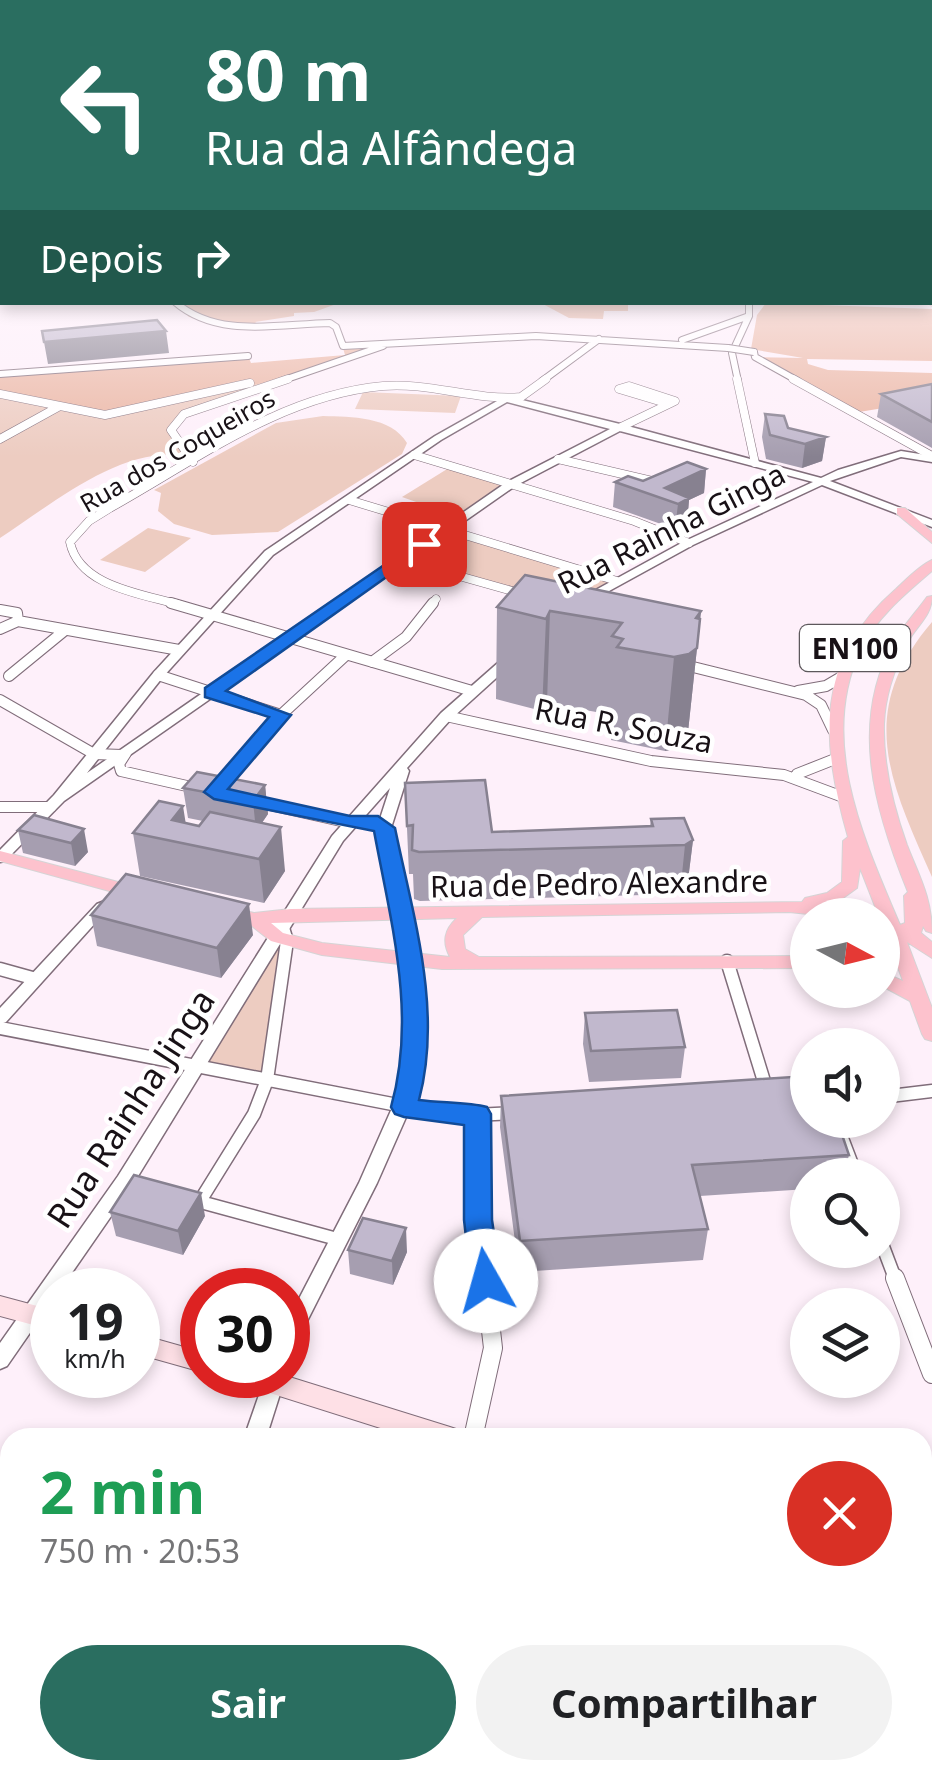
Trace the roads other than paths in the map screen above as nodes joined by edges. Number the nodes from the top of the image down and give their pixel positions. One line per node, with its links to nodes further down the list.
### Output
1 (178, 305): 6 (street)
2 (749, 305): 3 (street)
3 (749, 316): 5 (street); 24 (street)
4 (599, 339): 5 (street); 6 (street); 11 (street)
5 (677, 342): 15 (street, bridge)
6 (368, 348): 9 (street)
7 (248, 356): 8 (street)
8 (0, 374)
9 (278, 380): 13 (street); 17 (street)
10 (0, 394): 13 (street)
11 (506, 399): 14 (street); 18 (street, Rua dos Coqueiros); 19 (street)
12 (669, 404): 12 (street); 14 (street)
13 (58, 407): 16 (street)
14 (621, 427): 21 (street); 24 (street)
15 (892, 431): 20 (street); 22 (street)
16 (0, 439)
17 (180, 442): 18 (street); 23 (street)
18 (213, 452): 23 (street, Rua dos Coqueiros)
19 (414, 455): 27 (street); 30 (street)
20 (891, 456): 22 (street, Rua Rainha Ginga); 25 (street, Rua Rainha Ginga)
21 (558, 458): 27 (street); 28 (street)
22 (932, 458)
23 (193, 462): 44 (street, Rua dos Coqueiros)
24 (755, 462): 26 (street)
25 (837, 474): 26 (street, Rua Rainha Ginga); 29 (street)
26 (821, 481): 29 (street); 35 (street, Rua Rainha Ginga)
27 (511, 484): 33 (street); 35 (street)
28 (665, 484)
29 (842, 488): 31 (street)
30 (349, 500): 33 (street); 44 (street)
31 (900, 511): 32 (street); 34 (main road)
32 (932, 521)
33 (447, 529): 36 (street); 38 (street)
34 (932, 538)
35 (689, 543): 38 (street, Rua Rainha Ginga)
36 (402, 560): 39 (street); 48 (street)
37 (932, 564): 56 (main road, EN100)
38 (617, 581): 42 (street, Rua Rainha Ginga)
39 (534, 597)
40 (436, 599): 52 (street)
41 (932, 600): 79 (main road, EN100)
42 (571, 608)
43 (0, 610): 45 (street)
44 (214, 617): 48 (street, Rua dos Coqueiros); 50 (street)
45 (18, 622): 46 (street); 47 (street)
46 (0, 629)
47 (64, 631): 50 (street); 55 (street)
48 (289, 638): 51 (street, Rua dos Coqueiros); 58 (street)
49 (525, 646): 59 (street)
50 (179, 650): 54 (street)
51 (346, 654): 52 (street, Rua dos Coqueiros); 61 (street)
52 (372, 662): 59 (street, Rua dos Coqueiros)
53 (682, 664): 57 (street)
54 (158, 674): 58 (street); 65 (street)
55 (9, 676)
56 (843, 676): 57 (street); 63 (main road, EN100)
57 (794, 691): 63 (street)
58 (212, 692): 61 (street); 64 (street)
59 (472, 692): 62 (street)
60 (0, 700): 65 (street)
61 (282, 715): 70 (street)
62 (446, 716): 67 (street); 68 (street, Rua R. Souza)
63 (833, 730): 66 (main road, EN100)
64 (125, 752): 65 (street); 69 (street); 73 (street)
65 (94, 754): 73 (street)
66 (834, 759): 68 (street); 71 (main road, EN100)
67 (405, 762): 76 (street); 77 (street)
68 (794, 774): 71 (street)
69 (198, 789): 70 (street); 72 (street)
70 (214, 792): 76 (street)
71 (844, 797): 75 (main road, EN100)
72 (190, 800)
73 (55, 803): 74 (street); 78 (street)
74 (0, 807)
75 (850, 820): 83 (main road); 84 (main road, EN100)
76 (350, 823): 77 (street); 90 (street)
77 (384, 828): 88 (street)
78 (1, 856): 81 (main road)
79 (908, 870): 89 (main road, EN100); 91 (main road)
80 (132, 873): 81 (street)
81 (119, 888): 82 (main road); 100 (street)
82 (157, 897)
83 (833, 898)
84 (874, 898)
85 (790, 906): 87 (main road, Rua de Pedro Alexandre)
86 (213, 910): 90 (main road)
87 (484, 913): 88 (main road, Rua de Pedro Alexandre); 98 (main road)
88 (401, 914): 90 (main road, Rua de Pedro Alexandre); 95 (street)
89 (932, 927)
90 (284, 930): 95 (main road); 106 (street, Rua Rainha Jinga); 107 (street)
91 (900, 934)
92 (900, 941): 94 (main road)
93 (900, 948): 102 (main road, EN100)
94 (932, 952)
95 (410, 960): 98 (main road); 115 (street)
96 (790, 960): 97 (main road)
97 (727, 961): 98 (main road); 112 (street)
98 (479, 964)
99 (0, 969): 100 (street)
100 (36, 979): 103 (street)
101 (900, 988): 102 (main road)
102 (918, 998): 105 (main road, EN100)
103 (0, 1018)
104 (0, 1028): 106 (street)
105 (932, 1034)
106 (197, 1066): 107 (street); 121 (street, Rua Rainha Jinga)
107 (267, 1080): 115 (street); 119 (street)
108 (932, 1091): 110 (street)
109 (900, 1096): 110 (street)
110 (912, 1096): 114 (street)
111 (789, 1099): 112 (street)
112 (770, 1100): 113 (street)
113 (751, 1101)
114 (932, 1102)
115 (404, 1107): 117 (street); 120 (street)
116 (537, 1112): 117 (street)
117 (478, 1114): 133 (street)
118 (181, 1196): 119 (street)
119 (200, 1202): 120 (street)
120 (338, 1240): 123 (street)
121 (76, 1268)
122 (891, 1268): 128 (street)
123 (310, 1295)
124 (0, 1306): 125 (main road)
125 (30, 1314)
126 (30, 1330): 127 (street, Rua Rainha Jinga)
127 (0, 1360)
128 (932, 1374)
129 (310, 1391): 132 (main road)
130 (269, 1398): 131 (street)
131 (258, 1428)
132 (420, 1428)
133 (476, 1428)

